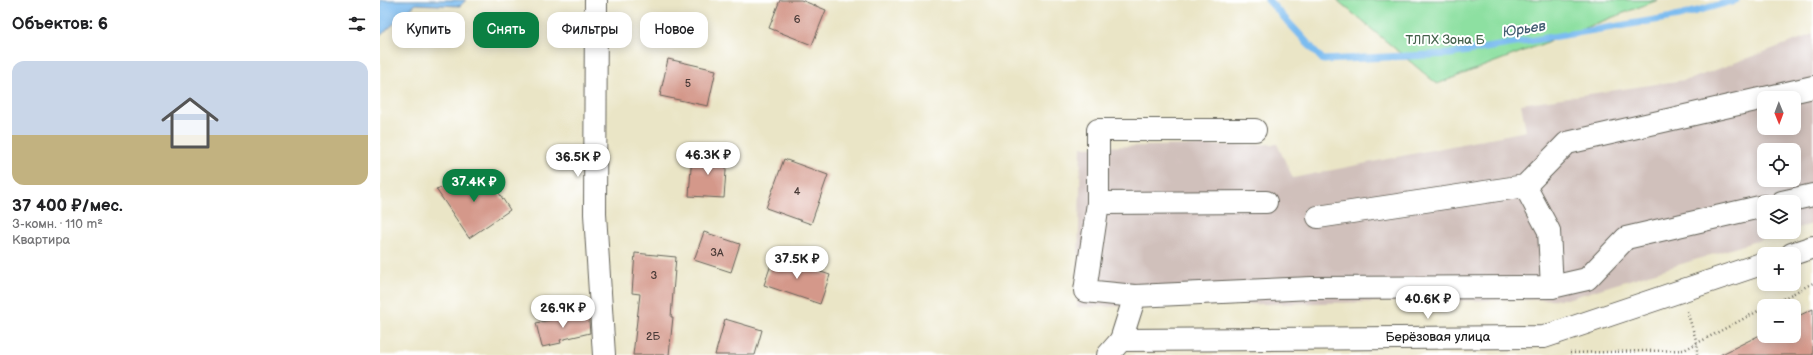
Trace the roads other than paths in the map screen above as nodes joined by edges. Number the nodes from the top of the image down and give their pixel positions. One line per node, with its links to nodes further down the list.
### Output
1 (596, 0): 19 (street)
2 (1813, 87): 3 (street)
3 (1795, 91)
4 (1757, 100): 6 (street)
5 (1255, 130): 10 (street)
6 (1525, 186): 12 (street); 16 (street)
7 (1813, 195): 8 (street)
8 (1801, 198)
9 (1266, 202): 10 (street)
10 (1098, 203): 17 (street)
11 (1757, 208): 16 (street)
12 (1318, 217)
13 (1813, 247): 14 (street)
14 (1801, 251)
15 (1757, 265): 18 (street, Берёзовая улица)
16 (1552, 287): 17 (street)
17 (1135, 296): 18 (street)
18 (1115, 347)
19 (604, 355)

